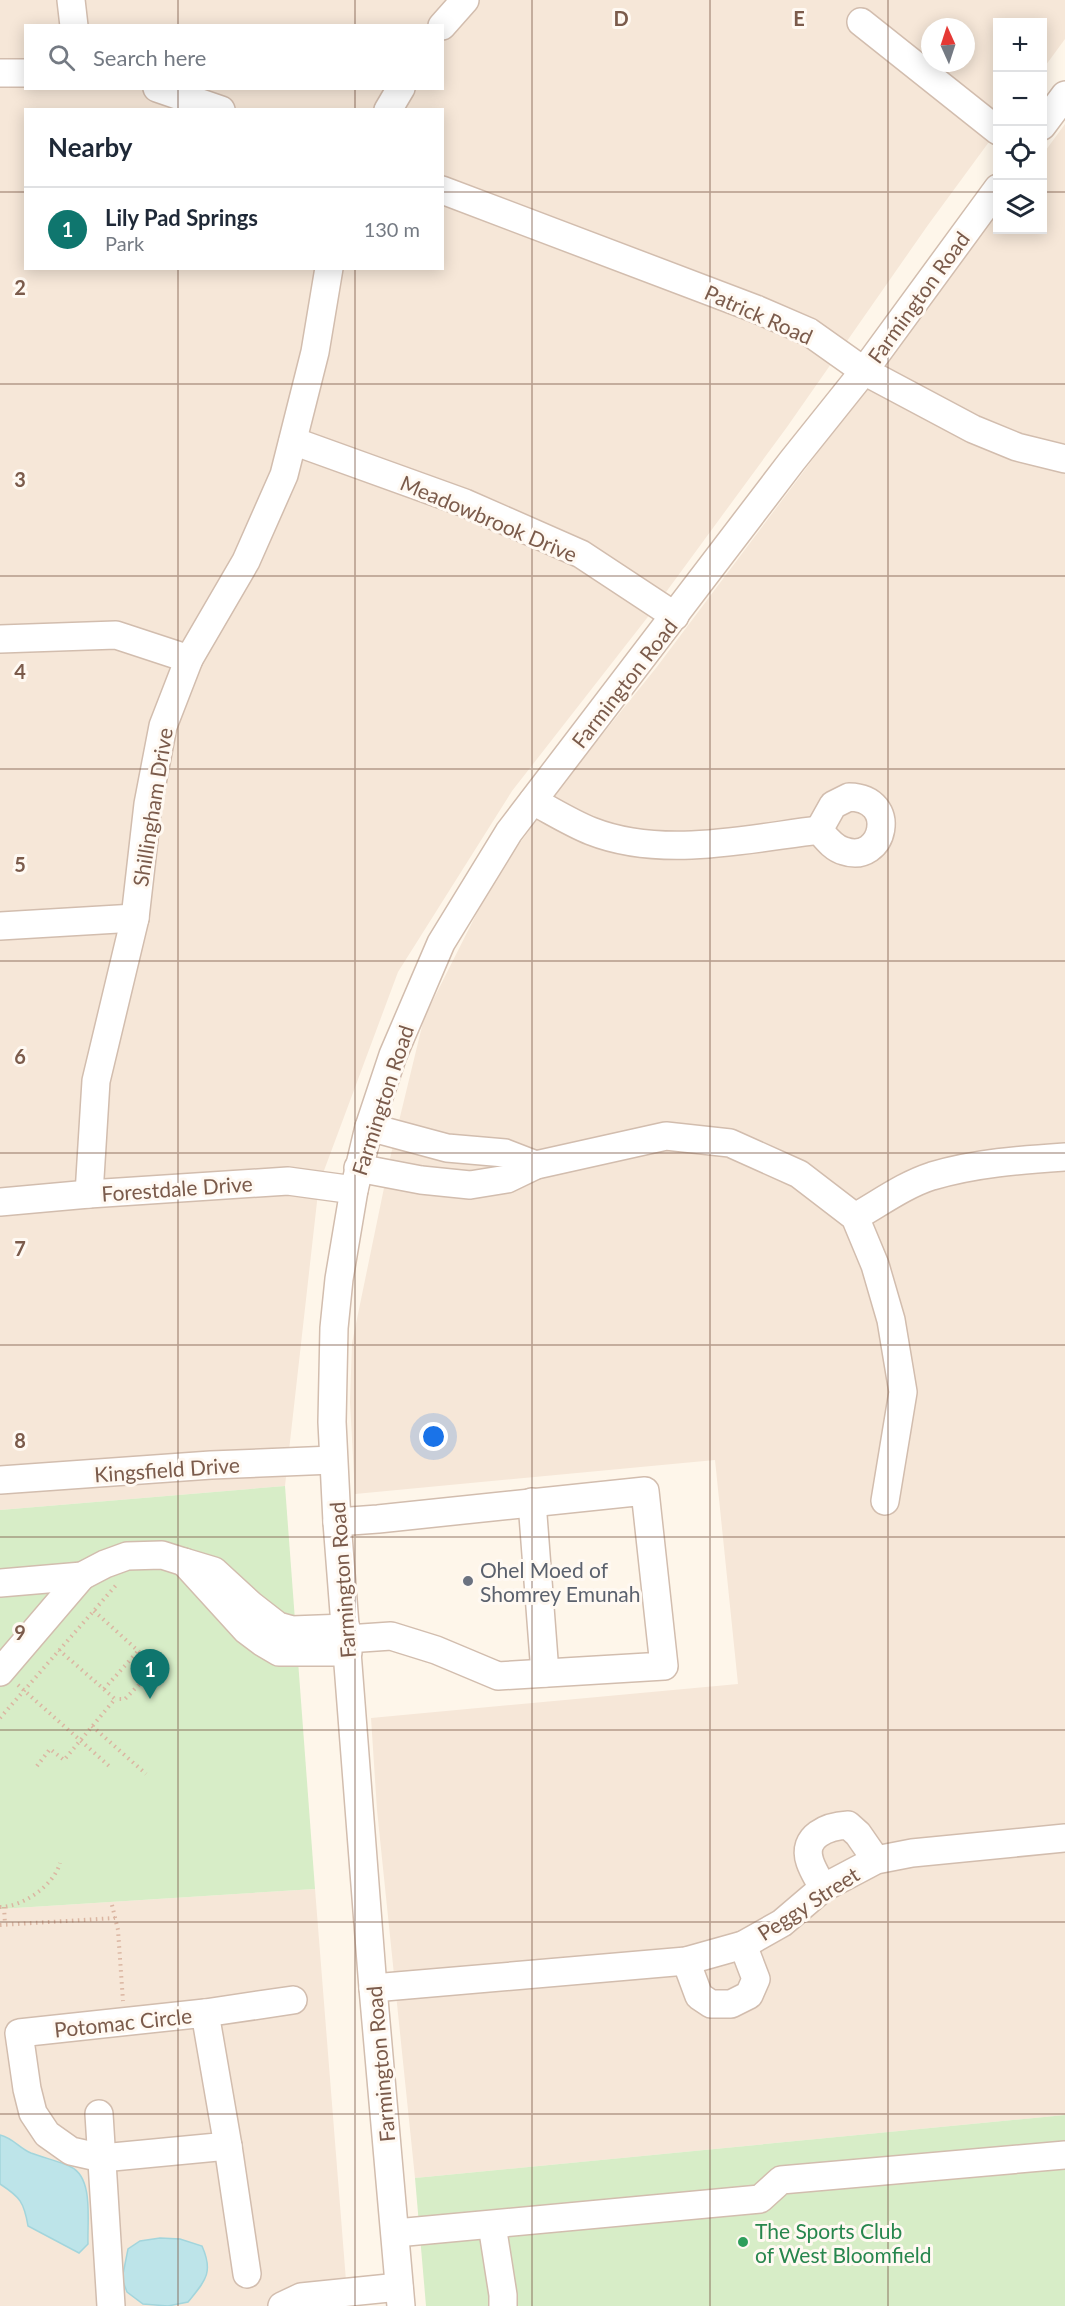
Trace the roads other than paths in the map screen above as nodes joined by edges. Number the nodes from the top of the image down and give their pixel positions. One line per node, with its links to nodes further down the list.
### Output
1 (71, 0): 4 (street)
2 (465, 0): 5 (street)
3 (861, 22): 14 (street)
4 (74, 24)
5 (444, 24)
6 (0, 73): 7 (street)
7 (24, 73)
8 (163, 90): 11 (street)
9 (400, 90): 12 (street)
10 (1065, 95): 13 (street)
11 (215, 108)
12 (389, 108)
13 (1047, 119)
14 (993, 127)
15 (444, 191): 18 (street, Patrick Road)
16 (993, 195): 18 (street, Farmington Road)
17 (328, 270): 19 (street, Shillingham Drive)
18 (864, 371): 20 (street, Patrick Road); 21 (street, Farmington Road)
19 (292, 441): 21 (street, Meadowbrook Drive); 23 (street, Shillingham Drive)
20 (1065, 459)
21 (675, 616): 24 (street, Farmington Road)
22 (0, 639): 23 (street)
23 (189, 659): 26 (street, Shillingham Drive)
24 (533, 801): 25 (street); 28 (street, Farmington Road)
25 (819, 830)
26 (135, 918): 27 (street); 32 (street, Shillingham Drive)
27 (0, 926)
28 (369, 1127): 30 (street); 31 (street, Farmington Road)
29 (1065, 1157): 34 (street)
30 (536, 1165): 31 (street, Forestdale Drive); 34 (street, Forestdale Drive)
31 (356, 1179): 32 (street, Forestdale Drive); 35 (street, Farmington Road)
32 (89, 1194): 33 (street, Forestdale Drive)
33 (0, 1202)
34 (855, 1217): 37 (street)
35 (333, 1460): 36 (street, Kingsfield Drive); 39 (street, Farmington Road)
36 (0, 1480)
37 (885, 1501)
38 (532, 1503): 39 (street); 44 (street); 44 (street)
39 (337, 1522): 42 (street, Farmington Road)
40 (82, 1576): 41 (street); 42 (street); 43 (street)
41 (0, 1583)
42 (347, 1639): 44 (street); 50 (street, Farmington Road)
43 (0, 1671)
44 (545, 1673)
45 (1065, 1839): 46 (street, Peggy Street)
46 (876, 1860): 47 (street, Peggy Street); 47 (street)
47 (823, 1888): 48 (street, Peggy Street)
48 (743, 1945): 49 (street, Peggy Street); 49 (street)
49 (686, 1961): 50 (street, Peggy Street)
50 (373, 1988): 59 (street, Farmington Road)
51 (292, 2000): 52 (street)
52 (205, 2013): 53 (street, Potomac Circle); 55 (street, Potomac Circle)
53 (9, 2036): 57 (street, Potomac Circle)
54 (99, 2114): 57 (street)
55 (228, 2145): 57 (street, Potomac Circle); 60 (street)
56 (1065, 2155): 58 (street)
57 (102, 2158): 62 (street)
58 (492, 2225): 59 (street); 64 (street)
59 (396, 2233): 61 (street, Farmington Road)
60 (247, 2274)
61 (400, 2296): 63 (street)
62 (111, 2306)
63 (282, 2306)
64 (503, 2306)

